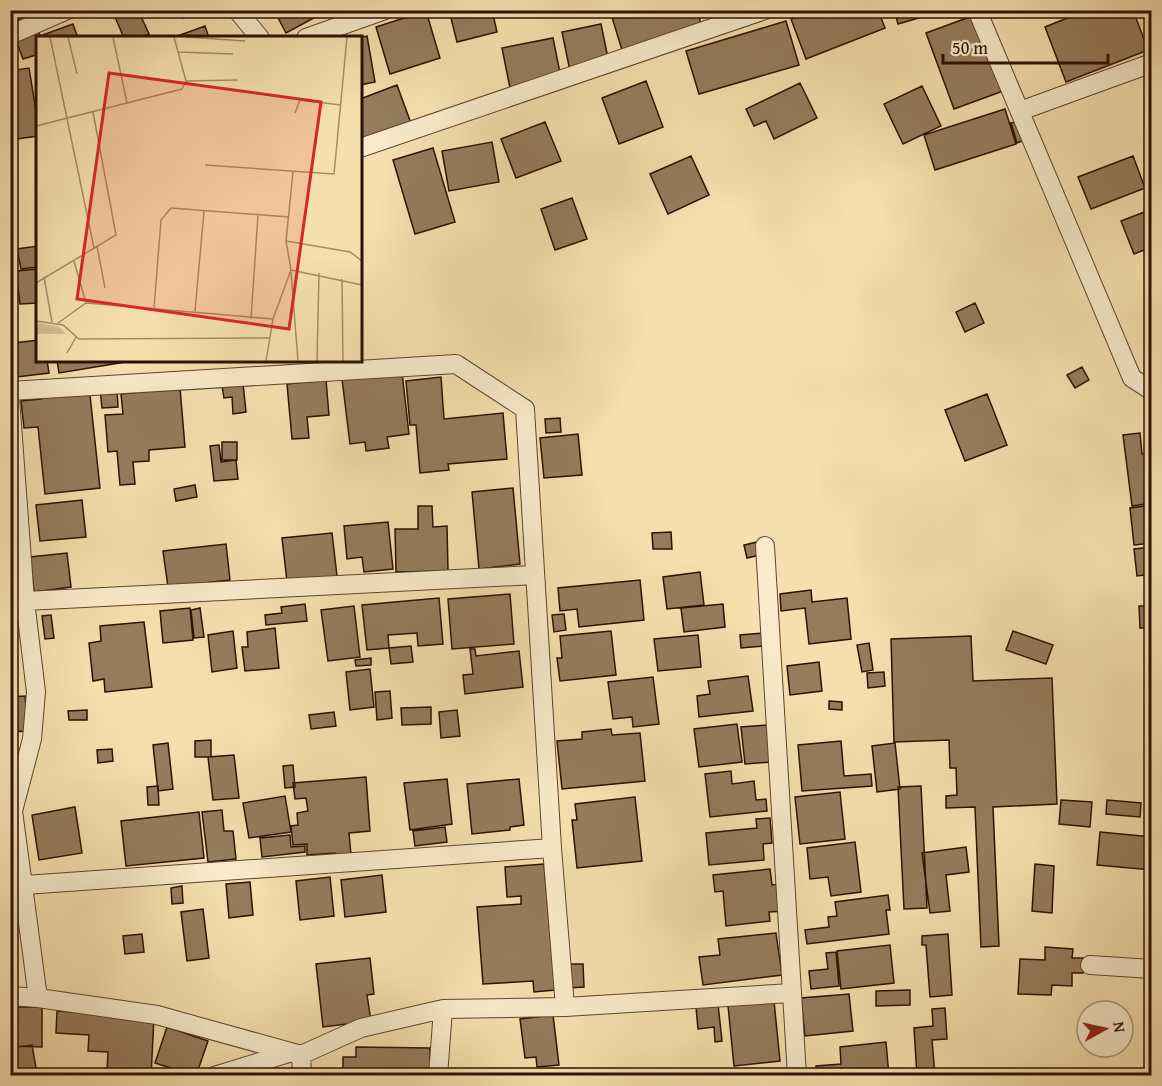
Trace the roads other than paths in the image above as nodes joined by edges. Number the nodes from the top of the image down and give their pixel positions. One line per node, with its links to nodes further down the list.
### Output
1 (67, 10): 6 (street)
2 (237, 10): 7 (street)
3 (385, 10): 8 (street)
4 (765, 10): 11 (street)
5 (977, 10): 10 (street)
6 (10, 35)
7 (258, 36)
8 (312, 36)
9 (1152, 63): 10 (street)
10 (1020, 111): 13 (street)
11 (362, 147)
12 (10, 391): 16 (street)
13 (1152, 392)
14 (10, 398): 17 (street)
15 (765, 546): 22 (street)
16 (535, 575): 17 (street); 18 (street)
17 (25, 601): 19 (street)
18 (552, 848): 19 (street); 25 (street)
19 (25, 885): 24 (street)
20 (1090, 965): 21 (street)
21 (1152, 969)
22 (791, 993): 25 (street); 31 (street)
23 (10, 996): 24 (street)
24 (38, 998): 27 (street)
25 (565, 1007): 26 (street)
26 (443, 1009): 27 (street); 30 (street)
27 (295, 1054): 28 (street); 29 (street)
28 (214, 1076)
29 (302, 1076)
30 (438, 1076)
31 (797, 1076)

